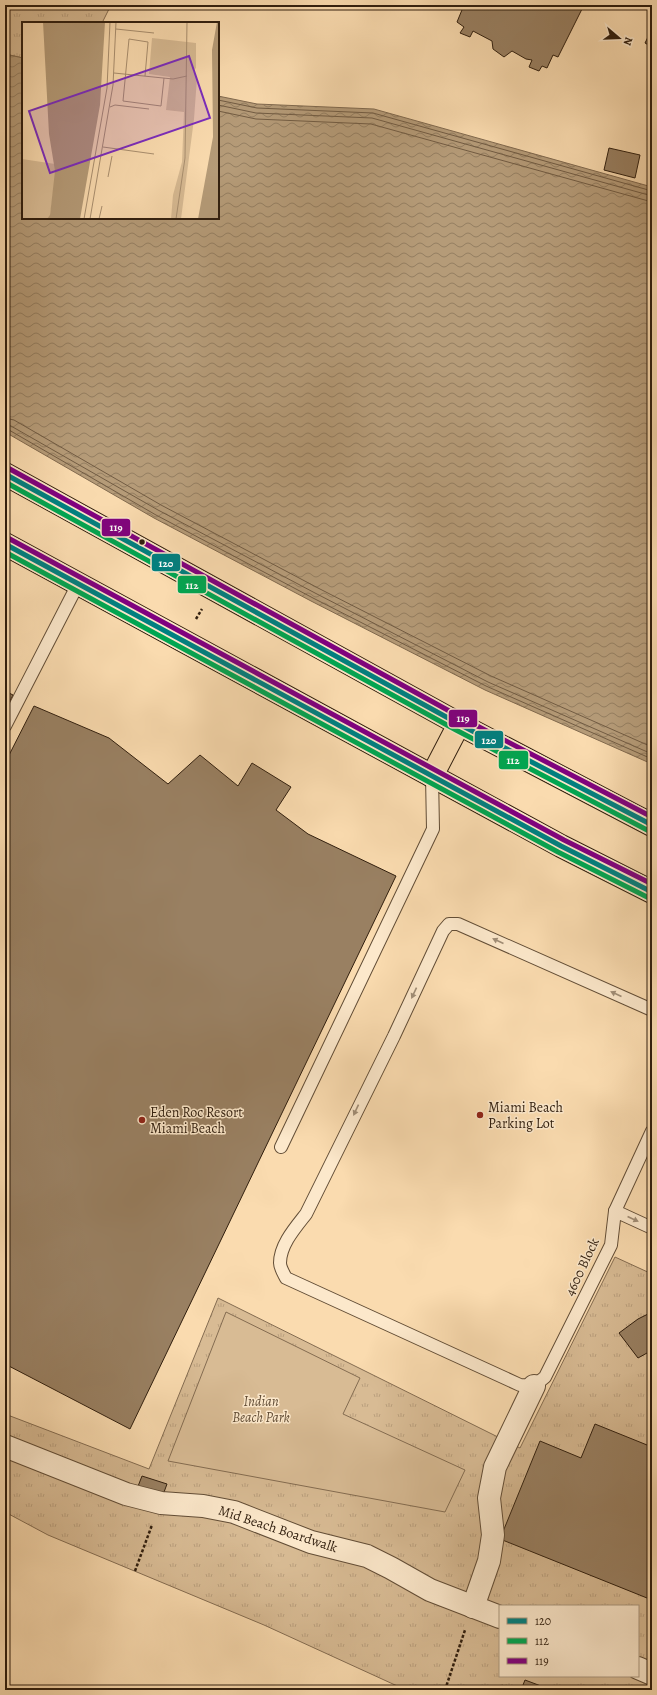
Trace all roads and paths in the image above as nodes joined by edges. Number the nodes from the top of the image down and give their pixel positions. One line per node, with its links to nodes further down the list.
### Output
1 (5, 474): 6 (main road)
2 (5, 544): 3 (main road)
3 (78, 584): 7 (lane); 8 (main road)
4 (203, 607): 5 (path)
5 (196, 619)
6 (459, 724): 8 (main road); 9 (main road)
7 (5, 726)
8 (432, 776): 10 (main road); 13 (lane)
9 (652, 825)
10 (652, 892)
11 (652, 1010): 16 (lane, one-way to 16)
12 (652, 1131): 14 (lane, 4600 Block)
13 (281, 1147)
14 (615, 1211): 15 (lane, one-way to 15); 16 (lane, 4600 Block)
15 (652, 1228)
16 (534, 1386): 20 (street)
17 (5, 1446): 18 (street, Mid Beach Boardwalk)
18 (161, 1503): 19 (path); 20 (street, Mid Beach Boardwalk)
19 (135, 1571)
20 (473, 1608): 21 (street, Mid Beach Boardwalk); 24 (path)
21 (499, 1617)
22 (639, 1668): 23 (street)
23 (652, 1674)
24 (445, 1690)

